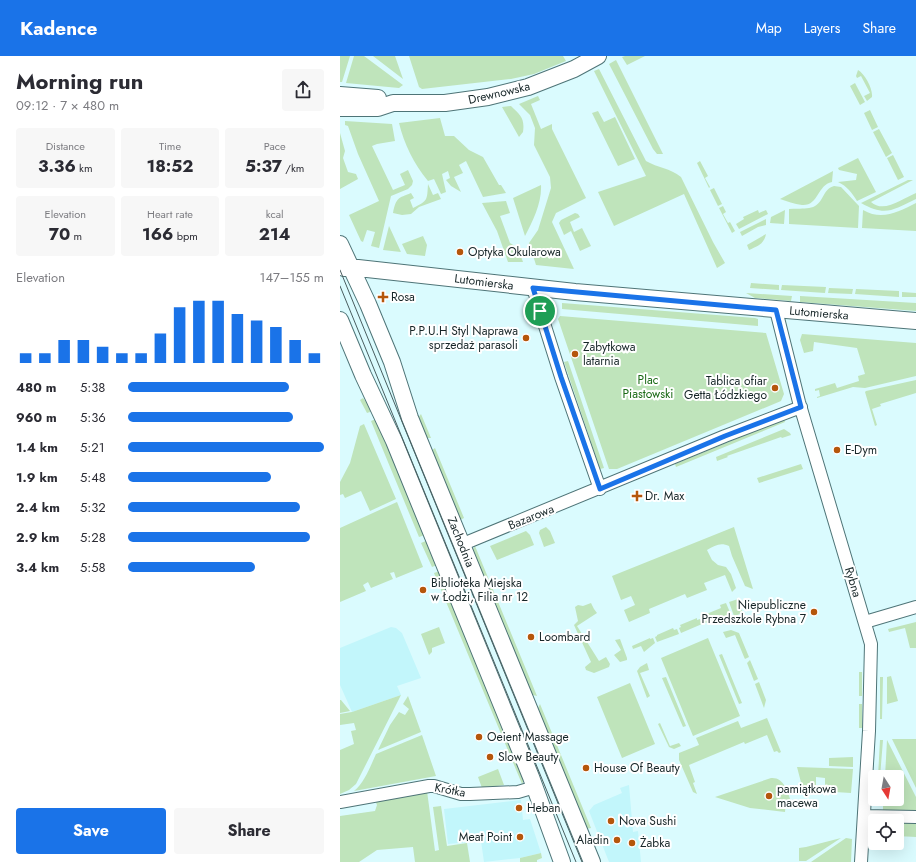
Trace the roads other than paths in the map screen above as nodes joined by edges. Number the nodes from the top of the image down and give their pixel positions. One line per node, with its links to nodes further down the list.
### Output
1 (598, 56): 3 (main road, Drewnowska)
2 (340, 95): 3 (main road, Drewnowska)
3 (393, 103): 4 (main road, Drewnowska)
4 (340, 108)
5 (340, 244): 6 (main road, Zachodnia)
6 (346, 268): 7 (main road, Lutomierska); 13 (main road, Zachodnia)
7 (533, 288): 8 (main road, Lutomierska); 12 (street)
8 (776, 310): 10 (main road, Lutomierska); 11 (street, Rybna)
9 (340, 320): 16 (main road, Zachodnia)
10 (916, 321)
11 (801, 407): 12 (street, Bazarowa); 15 (street, Rybna)
12 (600, 489): 13 (street, Bazarowa)
13 (462, 544): 21 (main road, Zachodnia)
14 (916, 607): 15 (street)
15 (865, 622): 18 (street, Rybna)
16 (535, 787): 17 (street, Krótka); 20 (main road, Zachodnia)
17 (340, 802)
18 (864, 816): 19 (street); 22 (street, Rybna)
19 (916, 817)
20 (562, 862)
21 (592, 862)
22 (861, 862)

